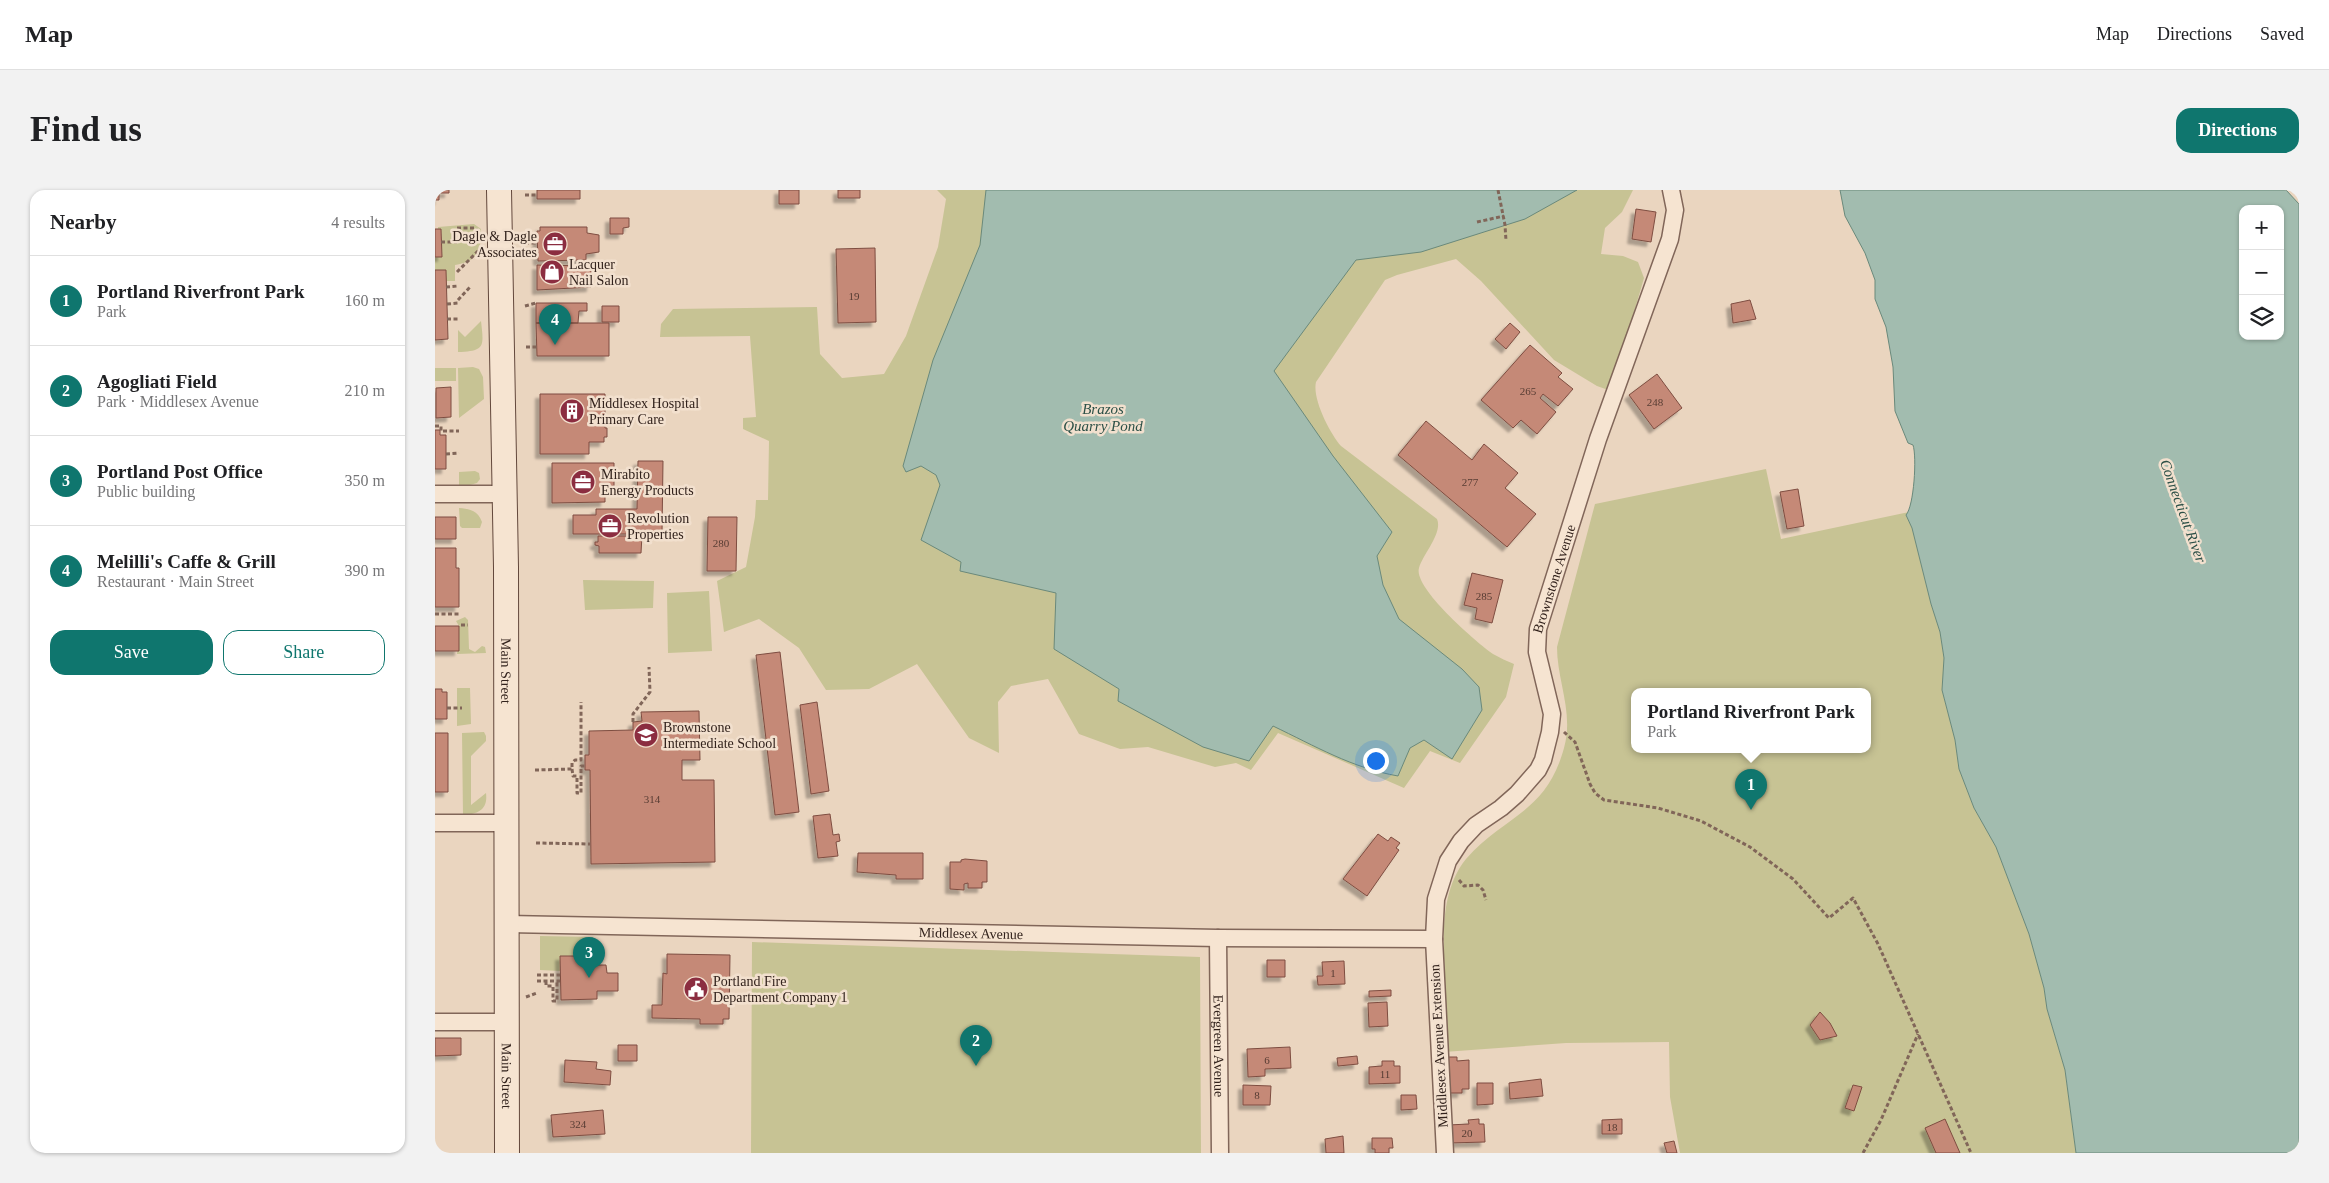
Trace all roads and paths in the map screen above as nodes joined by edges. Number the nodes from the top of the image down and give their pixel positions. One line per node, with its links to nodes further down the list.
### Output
1 (499, 190): 34 (main road, Main Street)
2 (1498, 190): 6 (path)
3 (1671, 190): 56 (street, Brownstone Avenue)
4 (525, 195): 5 (path)
5 (537, 195)
6 (1503, 216): 7 (path); 11 (path)
7 (1477, 222)
8 (457, 228): 18 (path)
9 (525, 235): 10 (path)
10 (538, 235)
11 (1506, 241)
12 (441, 242): 13 (path)
13 (457, 242)
14 (525, 243): 15 (path)
15 (538, 243)
16 (525, 250): 17 (path)
17 (538, 250)
18 (457, 272)
19 (457, 286): 21 (path)
20 (471, 286): 23 (path)
21 (446, 287)
22 (537, 303): 24 (path)
23 (447, 304)
24 (525, 306)
25 (447, 319): 26 (path)
26 (458, 319)
27 (537, 346): 28 (path)
28 (526, 347)
29 (435, 426): 30 (path)
30 (459, 431)
31 (446, 454): 32 (path)
32 (459, 454)
33 (435, 494): 34 (street)
34 (505, 494): 49 (main road, Main Street)
35 (435, 614): 36 (path)
36 (460, 614)
37 (468, 624): 38 (path)
38 (461, 625)
39 (649, 667): 43 (path)
40 (581, 702): 46 (path)
41 (447, 708): 42 (path)
42 (462, 708)
43 (633, 722)
44 (1563, 732): 65 (path)
45 (535, 770): 46 (path)
46 (572, 770): 47 (path); 47 (path); 47 (path)
47 (581, 773)
48 (435, 822): 49 (street)
49 (507, 823): 54 (main road, Main Street)
50 (535, 843): 51 (path)
51 (590, 844)
52 (1457, 877): 53 (path)
53 (1486, 900)
54 (507, 924): 55 (street, Middlesex Avenue); 64 (main road, Main Street)
55 (1218, 938): 56 (street, Middlesex Avenue); 67 (street, Evergreen Avenue)
56 (1434, 939): 68 (street, Middlesex Avenue Extension)
57 (537, 975): 58 (path)
58 (561, 975)
59 (537, 981): 60 (path)
60 (546, 981): 60 (path)
61 (537, 993): 62 (path)
62 (523, 999)
63 (435, 1022): 64 (street)
64 (507, 1022): 66 (main road, Main Street)
65 (1918, 1034): 69 (path); 70 (path)
66 (507, 1153)
67 (1220, 1153)
68 (1445, 1153)
69 (1863, 1153)
70 (1971, 1153)

